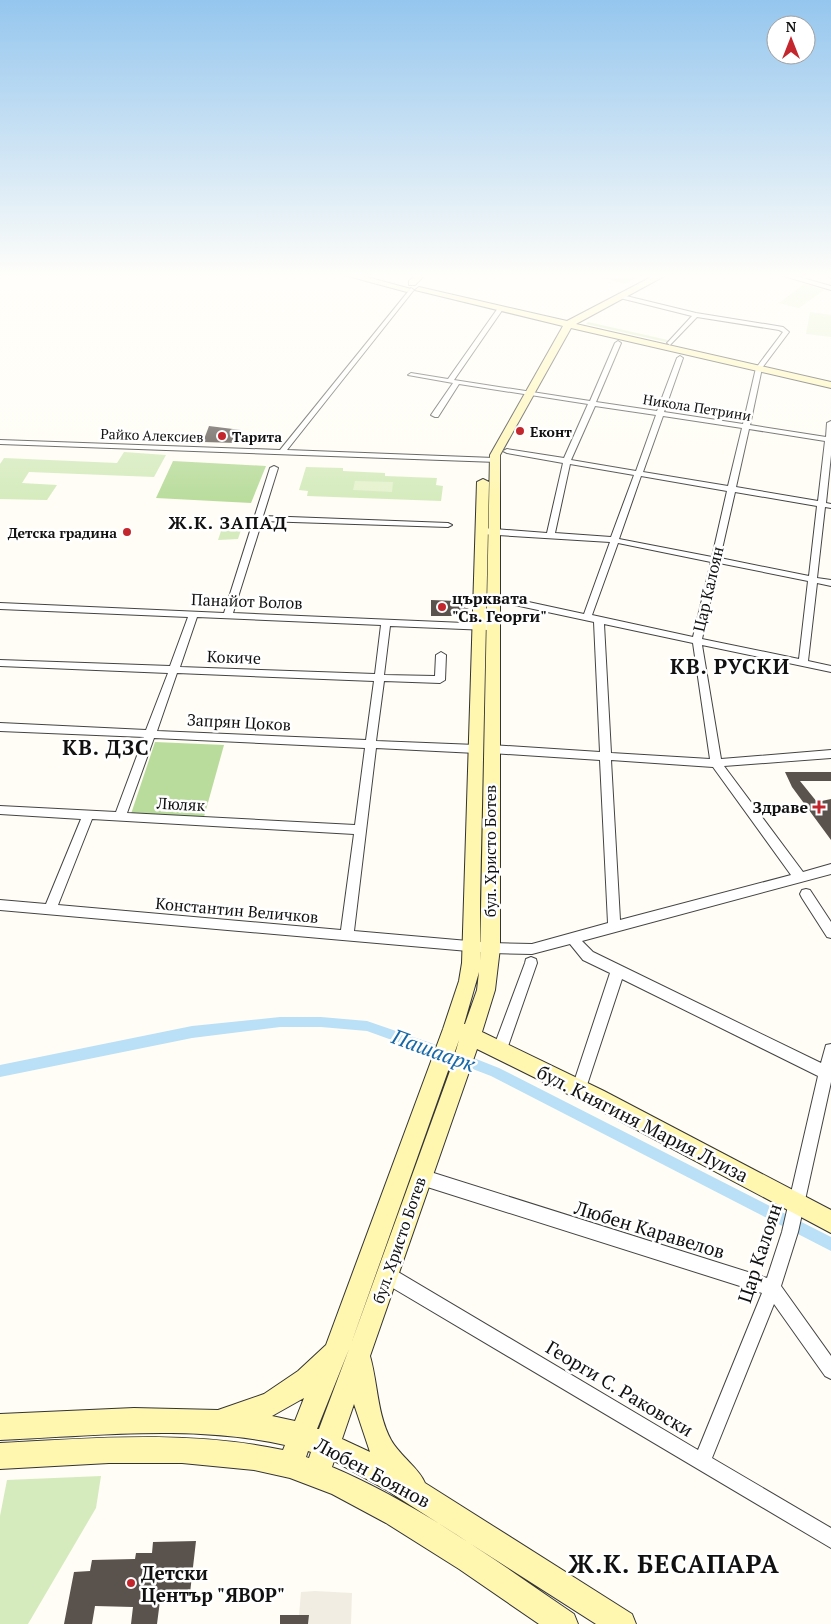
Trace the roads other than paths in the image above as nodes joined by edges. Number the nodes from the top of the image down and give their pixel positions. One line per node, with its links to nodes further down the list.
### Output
1 (363, 350): 23 (street)
2 (474, 350): 12 (street)
3 (551, 350): 14 (main road, бул. Христо Ботев)
4 (615, 350): 15 (street)
5 (689, 350): 9 (main road)
6 (697, 350): 9 (main road)
7 (772, 350): 9 (street)
8 (680, 358): 16 (street)
9 (760, 366): 11 (main road); 13 (main road); 19 (street, Цар Калоян)
10 (412, 375): 12 (street, Никола Петрини)
11 (831, 380)
12 (454, 382): 14 (street, Никола Петрини); 17 (street)
13 (831, 385)
14 (525, 392): 15 (street, Никола Петрини); 24 (main road, бул. Христо Ботев)
15 (592, 403): 16 (street, Никола Петрини); 25 (street)
16 (660, 414): 19 (street, Никола Петрини); 27 (street)
17 (435, 415)
18 (831, 423): 20 (street)
19 (746, 427): 20 (street, Никола Петрини); 28 (street, Цар Калоян)
20 (830, 440): 29 (street)
21 (0, 442): 23 (street, Райко Алексиев)
22 (507, 451): 25 (street)
23 (281, 453): 24 (street, Райко Алексиев)
24 (489, 460): 33 (main road, бул. Христо Ботев)
25 (567, 461): 27 (street); 34 (street)
26 (274, 468): 31 (street)
27 (638, 473): 28 (street); 35 (street)
28 (731, 489): 29 (street); 36 (street, Цар Калоян)
29 (821, 504): 30 (street); 37 (street)
30 (831, 506)
31 (259, 518): 32 (street); 42 (street)
32 (448, 525)
33 (488, 532): 34 (street); 46 (main road, бул. Христо Ботев)
34 (550, 536): 35 (street)
35 (614, 540): 36 (street); 43 (street)
36 (715, 560): 37 (street); 47 (street, Цар Калоян)
37 (813, 580): 38 (street); 50 (street)
38 (831, 583)
39 (510, 601): 43 (street)
40 (1, 607): 41 (street, Панайот Волов)
41 (194, 614): 42 (street, Панайот Волов); 51 (street)
42 (228, 615): 45 (street, Панайот Волов)
43 (587, 617): 44 (street)
44 (599, 620): 47 (street); 59 (street)
45 (386, 622): 46 (street, Панайот Волов); 53 (street)
46 (486, 626): 57 (main road, бул. Христо Ботев)
47 (697, 640): 50 (street); 60 (street, Цар Калоян)
48 (441, 654): 53 (street, Кокиче)
49 (0, 662): 51 (street, Кокиче)
50 (803, 663): 52 (street)
51 (174, 669): 53 (street, Кокиче); 55 (street)
52 (831, 669)
53 (379, 677): 56 (street)
54 (0, 727): 55 (street, Запрян Цоков)
55 (150, 734): 56 (street, Запрян Цоков); 63 (street)
56 (371, 744): 57 (street, Запрян Цоков); 64 (street)
57 (483, 749): 59 (street, Запрян Цоков); 74 (main road, бул. Христо Ботев)
58 (831, 754): 60 (street, Запрян Цоков)
59 (606, 756): 60 (street, Запрян Цоков); 70 (street)
60 (716, 763): 66 (street, Цар Калоян)
61 (0, 810): 62 (street, Люляк)
62 (88, 815): 63 (street, Люляк); 69 (street)
63 (120, 816): 64 (street, Люляк)
64 (360, 830): 72 (street)
65 (831, 869): 66 (street, Константин Величков)
66 (799, 876): 70 (street, Константин Величков)
67 (806, 894): 71 (street)
68 (0, 905): 69 (street, Константин Величков)
69 (50, 910): 72 (street, Константин Величков)
70 (614, 926): 73 (street, Константин Величков)
71 (831, 933)
72 (347, 935): 74 (street, Константин Величков)
73 (572, 938): 74 (street, Константин Величков); 76 (street)
74 (481, 947): 77 (main road, бул. Христо Ботев)
75 (531, 963): 78 (street)
76 (618, 970): 81 (street); 82 (street)
77 (462, 1036): 78 (main road, бул. Княгиня Мария Луиза); 80 (main road, бул. Христо Ботев)
78 (500, 1049): 82 (main road, бул. Княгиня Мария Луиза)
79 (831, 1050): 81 (street, Цар Калоян)
80 (451, 1065): 83 (main road, бул. Христо Ботев); 88 (main road, бул. Христо Ботев)
81 (828, 1073): 84 (street, Цар Калоян)
82 (579, 1088): 84 (main road, бул. Княгиня Мария Луиза)
83 (421, 1177): 86 (main road, бул. Христо Ботев); 87 (street, Любен Каравелов)
84 (798, 1203): 85 (main road, бул. Княгиня Мария Луиза); 87 (street, Цар Калоян)
85 (831, 1222)
86 (386, 1274): 88 (main road, бул. Христо Ботев); 95 (street, Георги С. Раковски)
87 (772, 1288): 89 (street); 95 (street, Цар Калоян)
88 (348, 1351): 90 (main road); 92 (main road, бул. Христо Ботев); 93 (main road, бул. Христо Ботев); 98 (main road)
89 (831, 1370)
90 (219, 1421): 91 (main road, Любен Боянов); 92 (main road, Любен Боянов)
91 (0, 1427)
92 (303, 1436): 93 (main road, Любен Боянов); 96 (main road, бул. Христо Ботев)
93 (327, 1444): 97 (main road, бул. Христо Ботев); 98 (main road, Любен Боянов)
94 (0, 1456): 96 (main road, Любен Боянов)
95 (702, 1462): 99 (street, Георги С. Раковски)
96 (290, 1465): 97 (main road, Любен Боянов)
97 (316, 1475): 100 (main road, Любен Боянов)
98 (425, 1498): 101 (main road, Любен Боянов)
99 (831, 1539)
100 (564, 1624)
101 (622, 1624)

